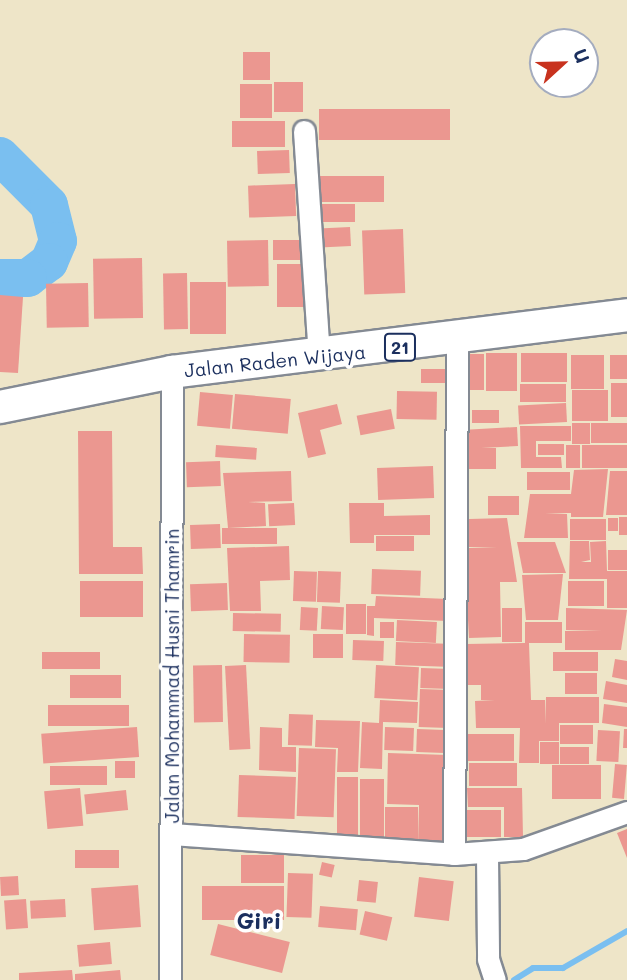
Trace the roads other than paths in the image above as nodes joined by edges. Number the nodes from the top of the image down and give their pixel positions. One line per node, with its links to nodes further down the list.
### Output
1 (304, 131): 4 (street)
2 (627, 315): 3 (highway, Jalan Raden Wijaya / 21)
3 (457, 341): 4 (highway, Jalan Raden Wijaya / 21); 9 (street)
4 (318, 356): 5 (highway, Jalan Raden Wijaya / 21)
5 (172, 372): 6 (highway, 21); 8 (street, Jalan Mohammad Husni Thamrin)
6 (0, 407)
7 (627, 812): 10 (street)
8 (171, 834): 9 (street); 12 (street, Jalan Mohammad Husni Thamrin)
9 (454, 854): 10 (street)
10 (487, 855): 11 (street)
11 (493, 977)
12 (170, 980)

